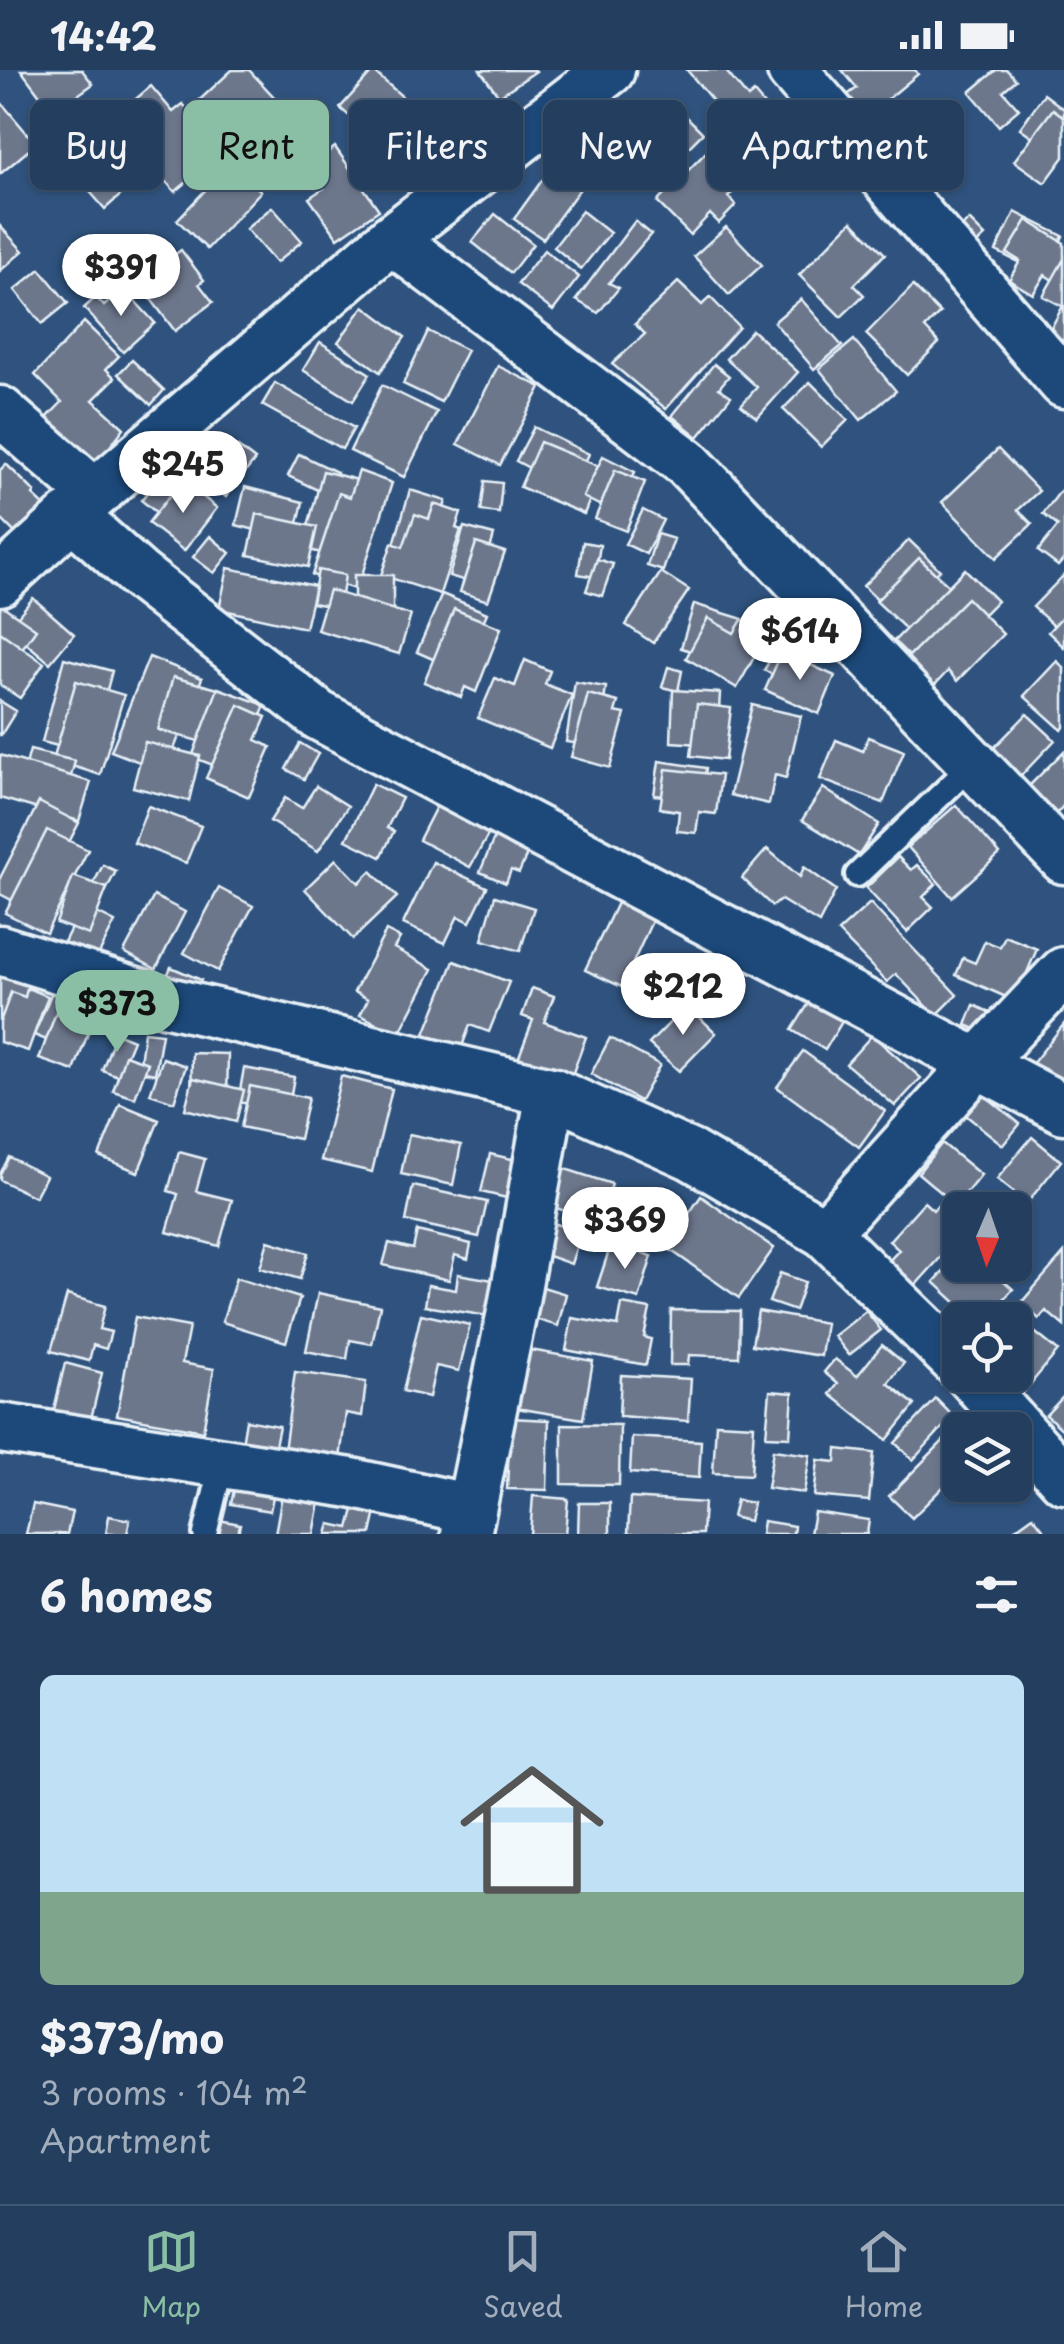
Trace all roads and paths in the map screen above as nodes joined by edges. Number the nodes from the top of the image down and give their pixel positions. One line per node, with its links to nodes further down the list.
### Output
1 (610, 70): 3 (street)
2 (792, 70): 4 (street)
3 (391, 238): 6 (street); 8 (street)
4 (1064, 383)
5 (0, 411): 6 (street)
6 (84, 504): 7 (street); 13 (street)
7 (3, 573)
8 (973, 764): 9 (street); 10 (lane)
9 (1064, 859)
10 (856, 875)
11 (0, 950): 14 (street)
12 (1064, 972): 13 (street)
13 (977, 1064): 15 (street); 16 (street)
14 (551, 1092): 16 (street); 22 (street)
15 (1064, 1109)
16 (825, 1233): 17 (street)
17 (942, 1347)
18 (986, 1392): 21 (street)
19 (0, 1428): 20 (street)
20 (222, 1464): 22 (street); 23 (lane)
21 (1064, 1478)
22 (468, 1521)
23 (205, 1534)

